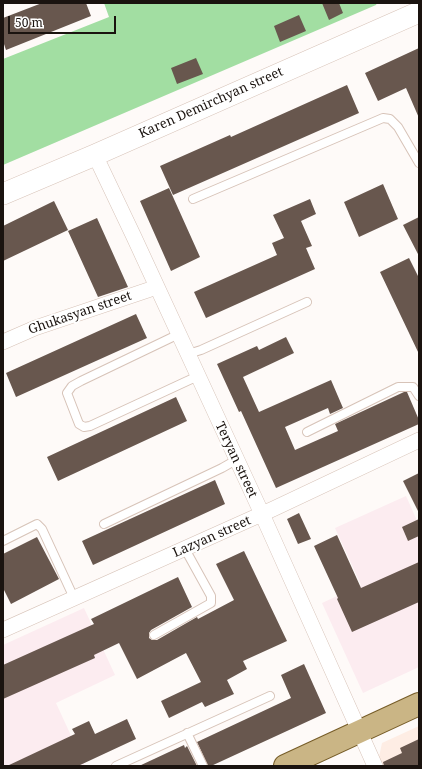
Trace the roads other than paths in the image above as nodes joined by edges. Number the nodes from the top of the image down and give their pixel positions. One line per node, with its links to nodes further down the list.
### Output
1 (419, 12): 2 (street, Karen Demirchyan street)
2 (95, 155): 4 (street, Karen Demirchyan street); 6 (street, Teryan street)
3 (419, 163): 5 (lane)
4 (3, 194)
5 (193, 199)
6 (157, 287): 8 (street, Teryan street); 9 (street, Ghukasyan street)
7 (307, 302): 10 (lane)
8 (179, 334): 10 (street, Teryan street); 11 (lane)
9 (3, 342)
10 (188, 354): 11 (street, Teryan street)
11 (198, 376): 15 (street, Teryan street)
12 (419, 396): 13 (lane)
13 (307, 432)
14 (419, 440): 16 (street, Lazyan street)
15 (236, 460): 16 (street, Teryan street); 17 (lane)
16 (262, 514): 19 (street, Lazyan street); 25 (street, Teryan street)
17 (104, 524)
18 (3, 541): 20 (lane)
19 (185, 549): 20 (street, Lazyan street); 22 (lane)
20 (74, 598): 21 (street, Lazyan street)
21 (3, 630)
22 (154, 635)
23 (270, 696): 26 (lane)
24 (419, 704): 25 (main road)
25 (359, 731): 29 (main road); 30 (street, Teryan street)
26 (187, 733): 27 (lane); 28 (lane)
27 (116, 766)
28 (203, 766)
29 (285, 766)
30 (375, 766)

